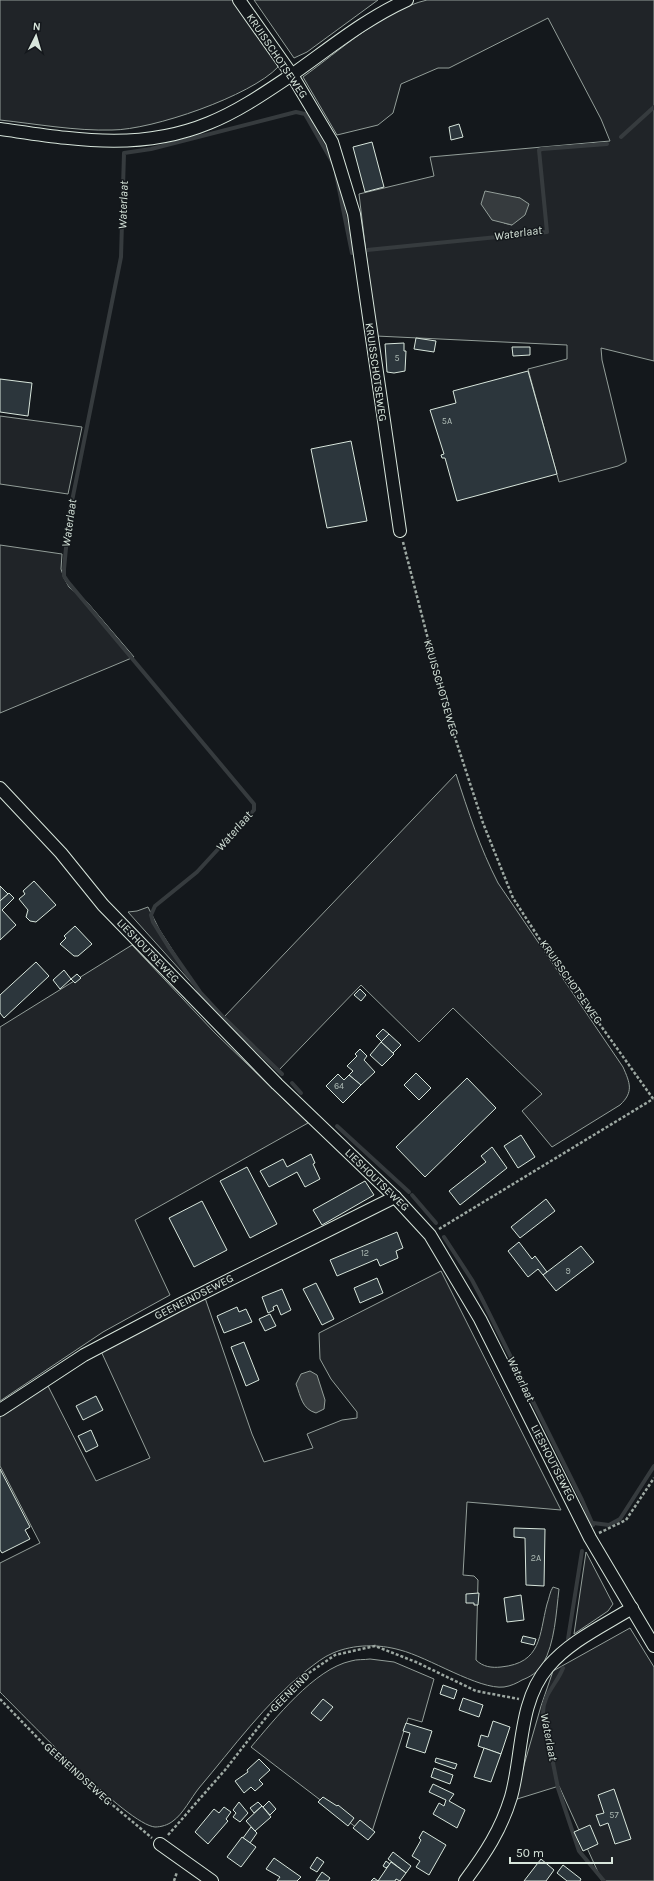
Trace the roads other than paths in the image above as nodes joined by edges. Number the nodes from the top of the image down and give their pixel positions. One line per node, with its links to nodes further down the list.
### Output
1 (239, 0): 3 (street, KRUISSCHOTSEWEG)
2 (407, 0): 3 (street)
3 (292, 75): 4 (street); 5 (street, KRUISSCHOTSEWEG)
4 (0, 130)
5 (400, 531)
6 (0, 788): 7 (street, LIESHOUTSEWEG)
7 (395, 1197): 8 (street, GEENEINDSEWEG); 9 (street, LIESHOUTSEWEG)
8 (0, 1410)
9 (632, 1608): 10 (street, LIESHOUTSEWEG); 13 (street)
10 (654, 1646)
11 (160, 1844): 12 (street)
12 (212, 1881)
13 (465, 1881)

